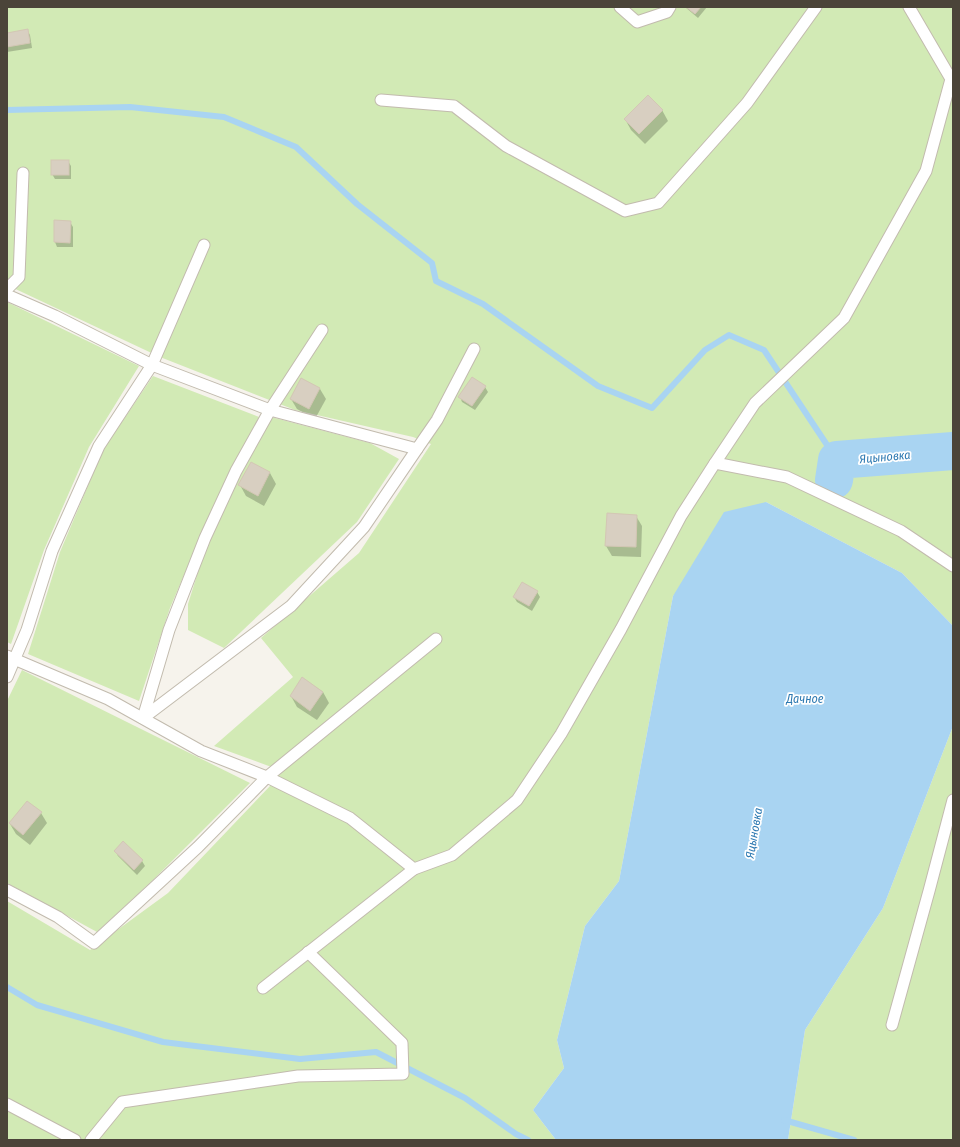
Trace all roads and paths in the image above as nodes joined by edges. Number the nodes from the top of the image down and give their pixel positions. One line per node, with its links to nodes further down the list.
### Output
1 (620, 7): 2 (lane)
2 (670, 7)
3 (816, 7): 5 (lane)
4 (909, 7): 6 (lane)
5 (382, 100)
6 (948, 106): 16 (lane)
7 (23, 173): 9 (lane)
8 (204, 245): 13 (lane)
9 (7, 289)
10 (7, 295): 13 (lane)
11 (322, 330): 14 (lane)
12 (474, 349): 15 (lane)
13 (152, 365): 14 (lane); 19 (lane)
14 (270, 410): 15 (lane); 21 (lane)
15 (417, 449): 21 (lane)
16 (715, 463): 17 (lane); 24 (lane)
17 (953, 566)
18 (436, 639): 22 (lane)
19 (11, 658): 20 (lane); 21 (lane)
20 (7, 677)
21 (143, 718): 22 (lane)
22 (266, 777): 24 (lane); 25 (lane)
23 (953, 800): 28 (lane)
24 (414, 869): 26 (lane)
25 (7, 890)
26 (308, 952): 27 (lane); 31 (lane)
27 (263, 988)
28 (892, 1025)
29 (7, 1104): 30 (lane)
30 (75, 1140)
31 (91, 1140)

